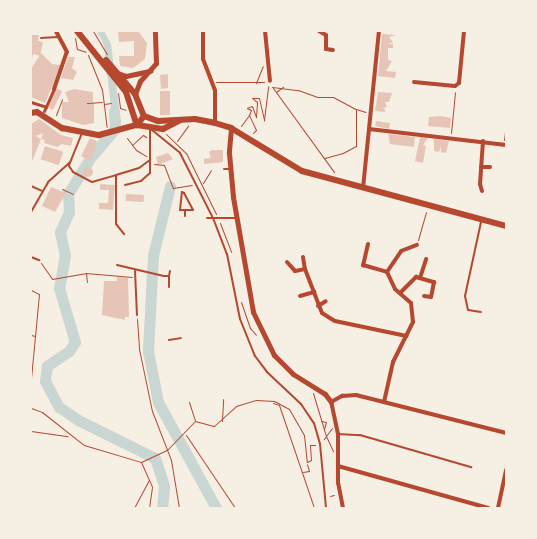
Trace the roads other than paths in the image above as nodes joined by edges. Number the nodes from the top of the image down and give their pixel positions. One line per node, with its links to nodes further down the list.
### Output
1 (56, 31): 10 (street)
2 (77, 31): 12 (main road)
3 (82, 31): 12 (main road)
4 (155, 31): 14 (street)
5 (203, 31): 26 (street)
6 (265, 31): 16 (street)
7 (319, 31): 13 (street)
8 (379, 31): 30 (street)
9 (464, 31): 17 (street)
10 (60, 36): 11 (lane); 18 (street)
11 (41, 38)
12 (93, 49): 15 (main road); 19 (main road)
13 (333, 50)
14 (150, 70): 15 (street); 20 (street)
15 (116, 73): 19 (main road)
16 (268, 81)
17 (414, 82)
18 (54, 88): 22 (street)
19 (127, 90): 20 (main road); 27 (main road)
20 (135, 94): 24 (main road)
21 (31, 102): 22 (street)
22 (44, 111): 23 (main road); 31 (main road)
23 (31, 113)
24 (144, 116): 25 (main road); 27 (main road); 28 (lane)
25 (182, 120): 26 (main road); 28 (main road)
26 (215, 122): 29 (main road)
27 (137, 125): 28 (main road); 31 (main road)
28 (149, 128): 34 (lane); 48 (lane)
29 (231, 128): 42 (main road); 49 (street)
30 (369, 129): 32 (street); 42 (street)
31 (82, 133): 35 (lane)
32 (483, 141): 33 (street); 36 (street)
33 (505, 144)
34 (151, 159): 38 (lane); 39 (lane)
35 (70, 162): 38 (lane); 41 (lane)
36 (481, 167): 37 (street); 43 (street)
37 (490, 167)
38 (116, 175): 52 (lane)
39 (125, 185)
40 (31, 186): 41 (lane)
41 (42, 190): 45 (lane)
42 (363, 190): 50 (main road)
43 (482, 191)
44 (185, 210): 44 (lane); 46 (lane)
45 (31, 212)
46 (185, 216)
47 (207, 218): 48 (lane)
48 (213, 218): 49 (lane); 86 (lane)
49 (236, 218): 79 (street)
50 (481, 220): 51 (main road); 74 (lane)
51 (506, 226)
52 (124, 234)
53 (368, 244): 64 (street)
54 (417, 244): 64 (street)
55 (31, 257): 58 (lane)
56 (303, 257): 61 (street)
57 (426, 259): 66 (street)
58 (39, 260)
59 (286, 262): 61 (street)
60 (117, 265): 63 (lane)
61 (306, 269): 68 (street)
62 (170, 270): 65 (lane)
63 (135, 271): 65 (lane); 75 (lane)
64 (386, 272): 69 (street)
65 (169, 276): 67 (lane)
66 (420, 278): 69 (street); 71 (street)
67 (169, 287)
68 (314, 292): 70 (street); 73 (street)
69 (400, 293): 76 (street)
70 (300, 296)
71 (424, 296)
72 (326, 301): 73 (street)
73 (318, 306): 76 (street)
74 (481, 312)
75 (137, 315)
76 (406, 336): 80 (street)
77 (181, 338): 78 (lane)
78 (170, 340)
79 (331, 402): 80 (street); 82 (street)
80 (384, 402): 81 (street)
81 (506, 433)
82 (338, 434): 83 (street); 84 (lane)
83 (338, 466): 87 (street); 88 (street)
84 (471, 467)
85 (506, 470): 89 (street)
86 (326, 508)
87 (342, 508)
88 (488, 508)
89 (498, 508)

